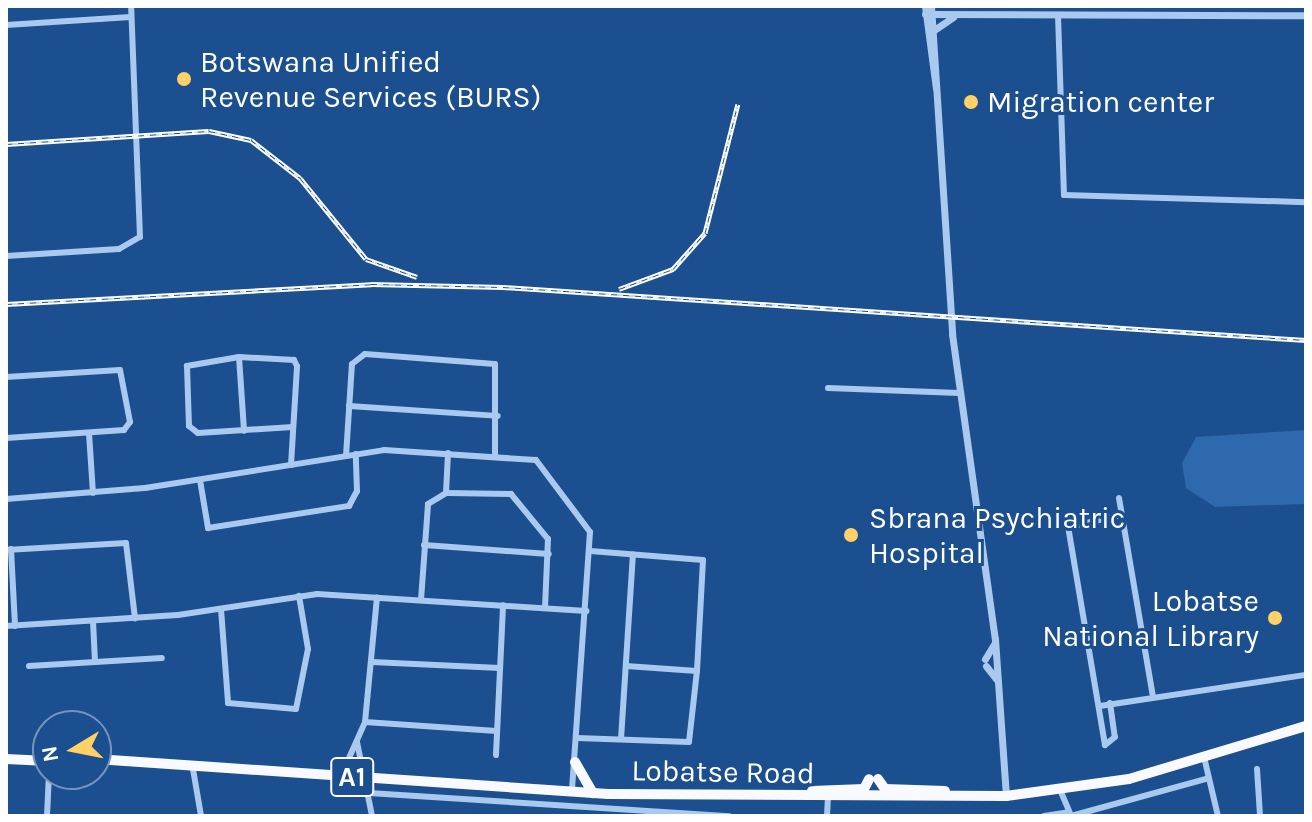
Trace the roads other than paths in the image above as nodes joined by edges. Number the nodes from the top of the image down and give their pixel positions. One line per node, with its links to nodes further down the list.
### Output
1 (131, 6): 8 (street)
2 (938, 6): 7 (street)
3 (928, 10): 7 (street); 10 (street); 11 (street)
4 (1159, 10): 5 (street); 6 (street)
5 (1058, 15): 7 (street); 12 (street)
6 (1306, 15)
7 (955, 16): 10 (street)
8 (131, 17): 9 (street); 13 (street)
9 (6, 25)
10 (934, 30): 11 (street)
11 (936, 88): 17 (street)
12 (1306, 202)
13 (6, 256)
14 (239, 357): 20 (street); 21 (street); 21 (street)
15 (6, 377): 22 (street)
16 (828, 388): 17 (street)
17 (959, 393): 51 (street)
18 (349, 406): 19 (street); 19 (street); 26 (street)
19 (498, 416): 27 (street)
20 (293, 427): 21 (street); 28 (street)
21 (244, 431)
22 (89, 433): 23 (street); 30 (street)
23 (6, 438)
24 (448, 453): 25 (street); 27 (street); 31 (street)
25 (356, 454): 26 (street); 29 (street)
26 (346, 456): 28 (street)
27 (495, 457): 37 (street)
28 (291, 465): 29 (street)
29 (200, 480): 30 (street)
30 (93, 493): 33 (street)
31 (446, 493): 35 (street); 38 (street)
32 (1119, 498): 34 (street)
33 (6, 499)
34 (1122, 515): 61 (street); 63 (street)
35 (424, 545): 38 (street); 42 (street)
36 (8, 550): 47 (street); 50 (street)
37 (590, 551): 39 (street); 46 (street)
38 (549, 554): 44 (street)
39 (633, 554): 56 (street); 58 (street)
40 (299, 596): 41 (street); 45 (street); 45 (street)
41 (377, 598): 42 (street); 54 (street)
42 (421, 600): 43 (street)
43 (503, 605): 44 (street); 57 (street)
44 (545, 607): 46 (street)
45 (221, 609): 47 (street)
46 (586, 611): 67 (street)
47 (135, 618): 48 (street)
48 (93, 621): 50 (street); 53 (street)
49 (6, 626): 50 (street)
50 (15, 626)
51 (995, 639): 60 (street); 60 (street)
52 (162, 658): 53 (street)
53 (95, 662): 55 (street)
54 (372, 662): 57 (street); 64 (street)
55 (29, 666)
56 (626, 666): 58 (street); 68 (street)
57 (500, 668): 66 (street)
58 (697, 671): 68 (street)
59 (1306, 675): 61 (street)
60 (1000, 685): 88 (street)
61 (1153, 696): 62 (street)
62 (1110, 703): 63 (street); 63 (street)
63 (1100, 706)
64 (365, 722): 66 (street); 69 (street)
65 (1306, 726): 72 (highway, Lobatse Road / A1)
66 (497, 731): 70 (street)
67 (577, 738): 68 (street); 76 (street)
68 (621, 739)
69 (357, 741): 79 (street); 80 (street)
70 (496, 755)
71 (6, 757): 73 (highway); 74 (highway)
72 (1204, 757): 81 (street); 84 (highway, Lobatse Road / A1)
73 (32, 758)
74 (32, 760)
75 (112, 762): 77 (highway, Lobatse Road / A1)
76 (575, 762): 83 (street); 86 (highway)
77 (193, 769): 79 (highway, Lobatse Road / A1); 94 (street)
78 (1257, 769): 101 (street)
79 (341, 777): 80 (highway, Lobatse Road / A1)
80 (368, 778): 83 (highway, Lobatse Road / A1); 85 (street)
81 (1209, 778): 92 (street); 100 (street)
82 (48, 790): 93 (street)
83 (572, 792): 86 (highway, Lobatse Road / A1)
84 (1061, 792): 88 (highway, Lobatse Road / A1); 92 (street)
85 (369, 793): 91 (street); 95 (street)
86 (593, 793): 89 (highway, Lobatse Road / A1)
87 (973, 796): 88 (highway, Lobatse Road / A1); 89 (highway); 90 (highway, Lobatse Road / A1)
88 (1006, 796)
89 (774, 797): 90 (highway, Lobatse Road / A1)
90 (828, 797): 98 (street)
91 (545, 805): 96 (street); 97 (street)
92 (1070, 815): 99 (street)
93 (47, 816)
94 (201, 816)
95 (372, 816)
96 (545, 816)
97 (729, 816)
98 (827, 816)
99 (1044, 816)
100 (1218, 816)
101 (1260, 816)

